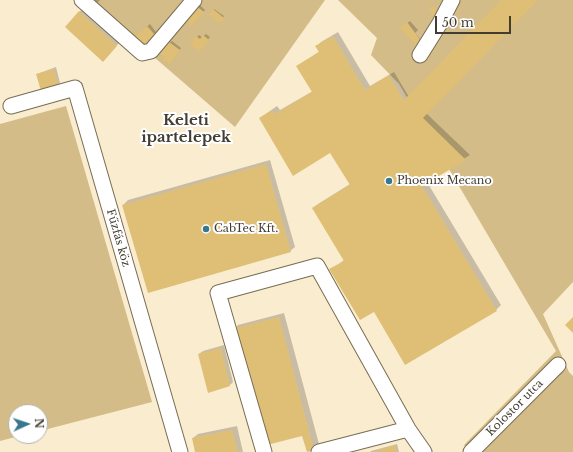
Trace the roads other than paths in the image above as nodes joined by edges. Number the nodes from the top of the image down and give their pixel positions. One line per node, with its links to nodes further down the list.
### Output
1 (82, 0): 2 (street)
2 (194, 0)
3 (452, 0): 4 (street)
4 (420, 55)
5 (11, 106): 8 (street, Fűzfás köz)
6 (558, 365): 12 (street, Kolostor utca)
7 (408, 429): 9 (street); 10 (street); 11 (street)
8 (180, 452)
9 (264, 452)
10 (319, 452)
11 (424, 452)
12 (471, 452)

